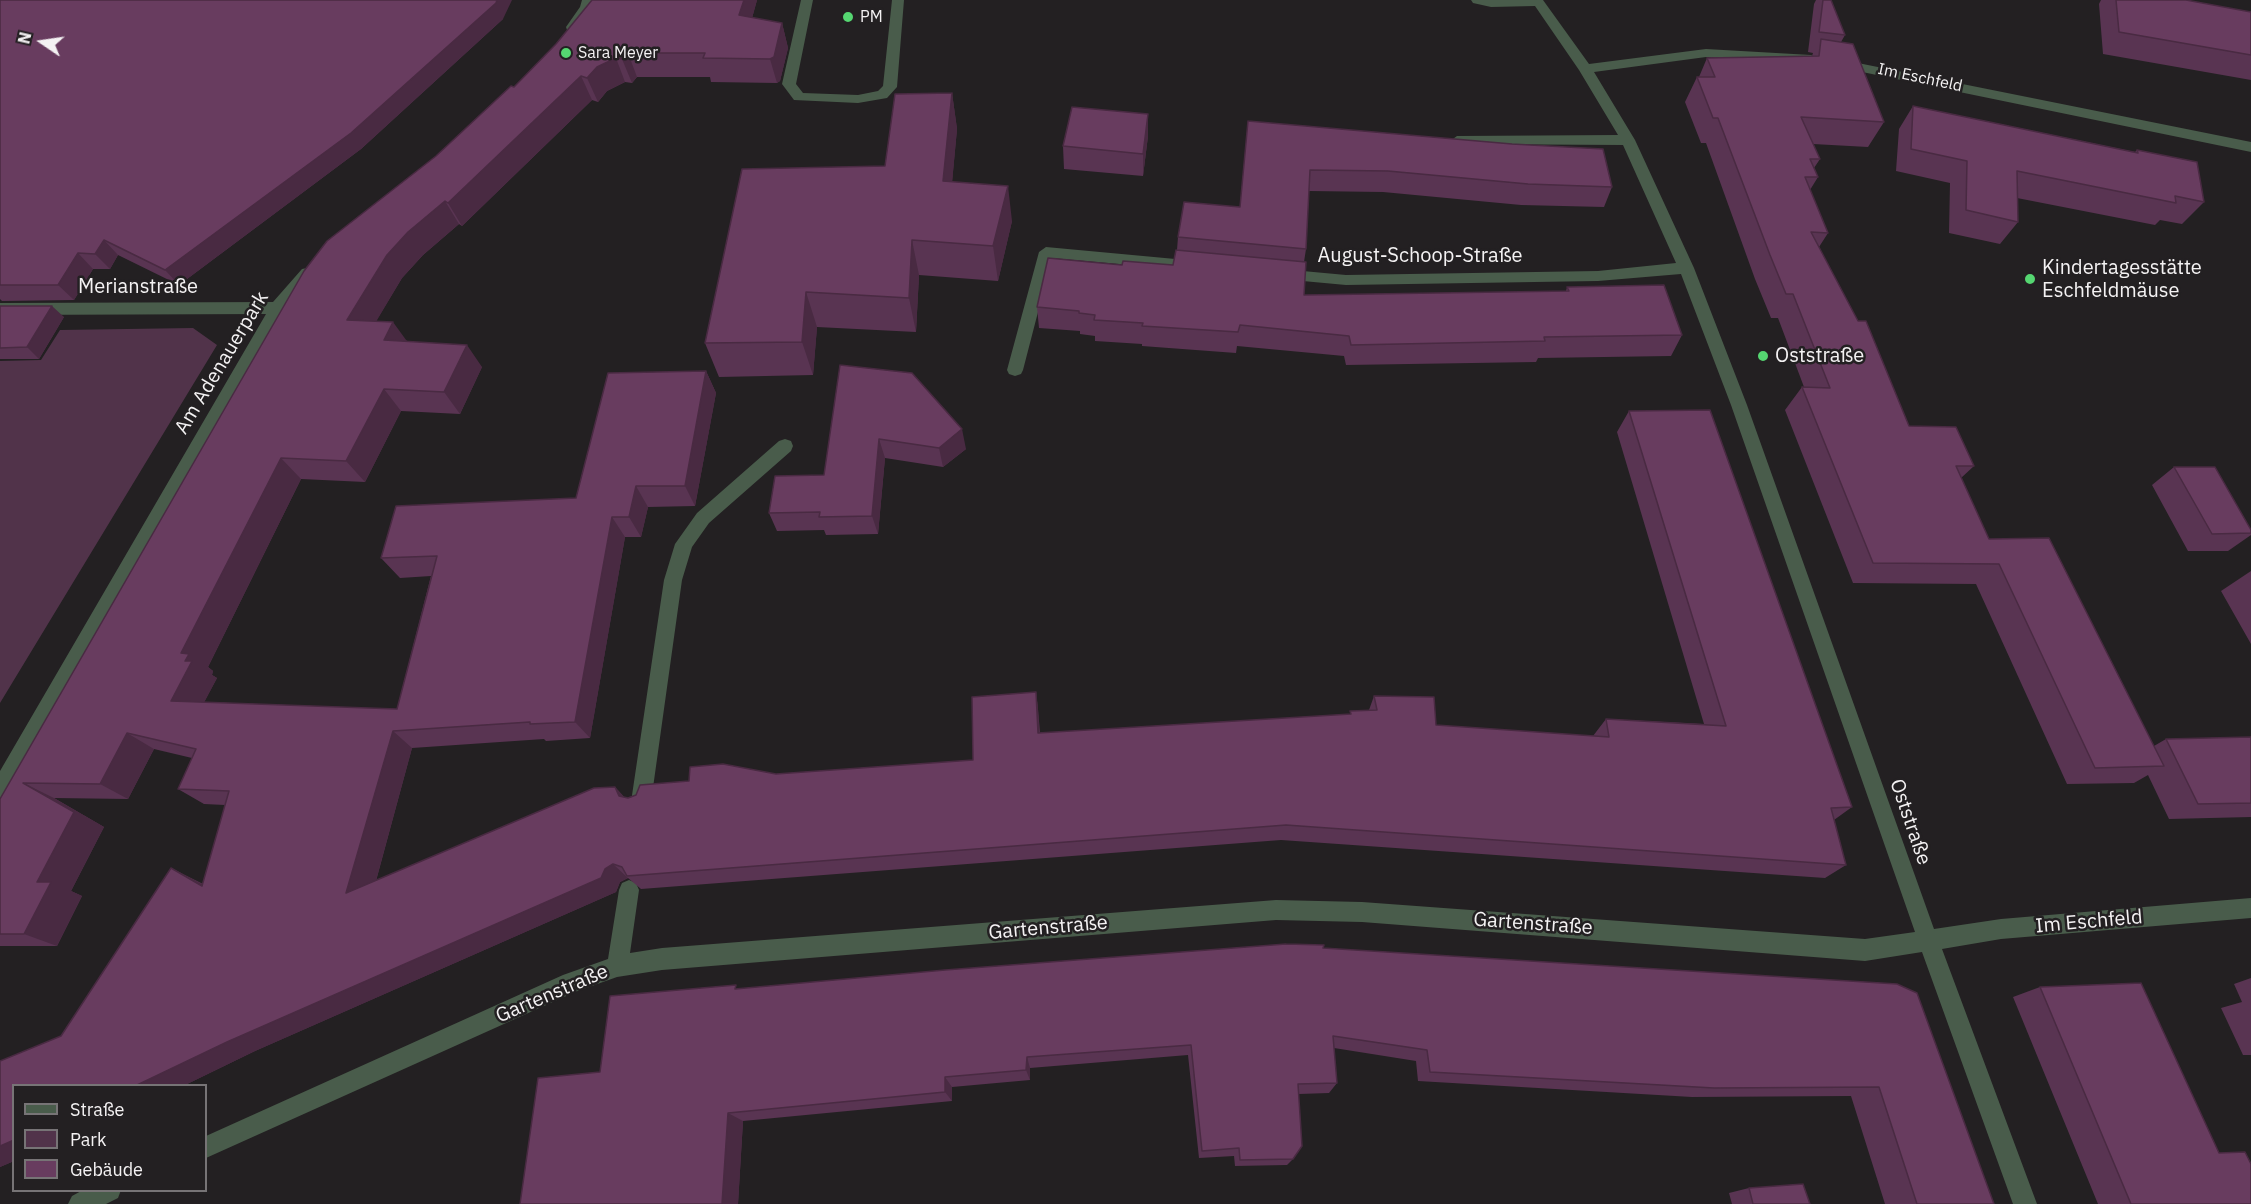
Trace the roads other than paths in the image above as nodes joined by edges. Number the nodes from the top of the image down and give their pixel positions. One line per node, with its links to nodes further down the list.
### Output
1 (588, 0): 6 (street)
2 (807, 0): 3 (street)
3 (898, 0)
4 (1477, 0): 5 (street)
5 (1537, 1): 7 (street, Oststraße)
6 (561, 43)
7 (1585, 69): 8 (street, Oststraße); 10 (street, Im Eschfeld)
8 (1628, 140): 9 (street); 13 (street, Oststraße)
9 (1445, 141)
10 (2251, 147)
11 (315, 264): 15 (street, Am Adenauerpark)
12 (1207, 267): 17 (street)
13 (1686, 268): 14 (street, August-Schoop-Straße); 23 (street, Oststraße)
14 (1265, 273)
15 (277, 308): 16 (street, Merianstraße); 19 (street, Am Adenauerpark)
16 (0, 309)
17 (1015, 370)
18 (785, 446): 20 (street)
19 (0, 789)
20 (640, 802)
21 (629, 890): 24 (street)
22 (2251, 908): 23 (street, Im Eschfeld)
23 (1928, 940): 24 (street, Gartenstraße); 28 (street, Oststraße)
24 (617, 966): 25 (street, Gartenstraße)
25 (207, 1147)
26 (108, 1192): 27 (street)
27 (80, 1204)
28 (2025, 1204)

